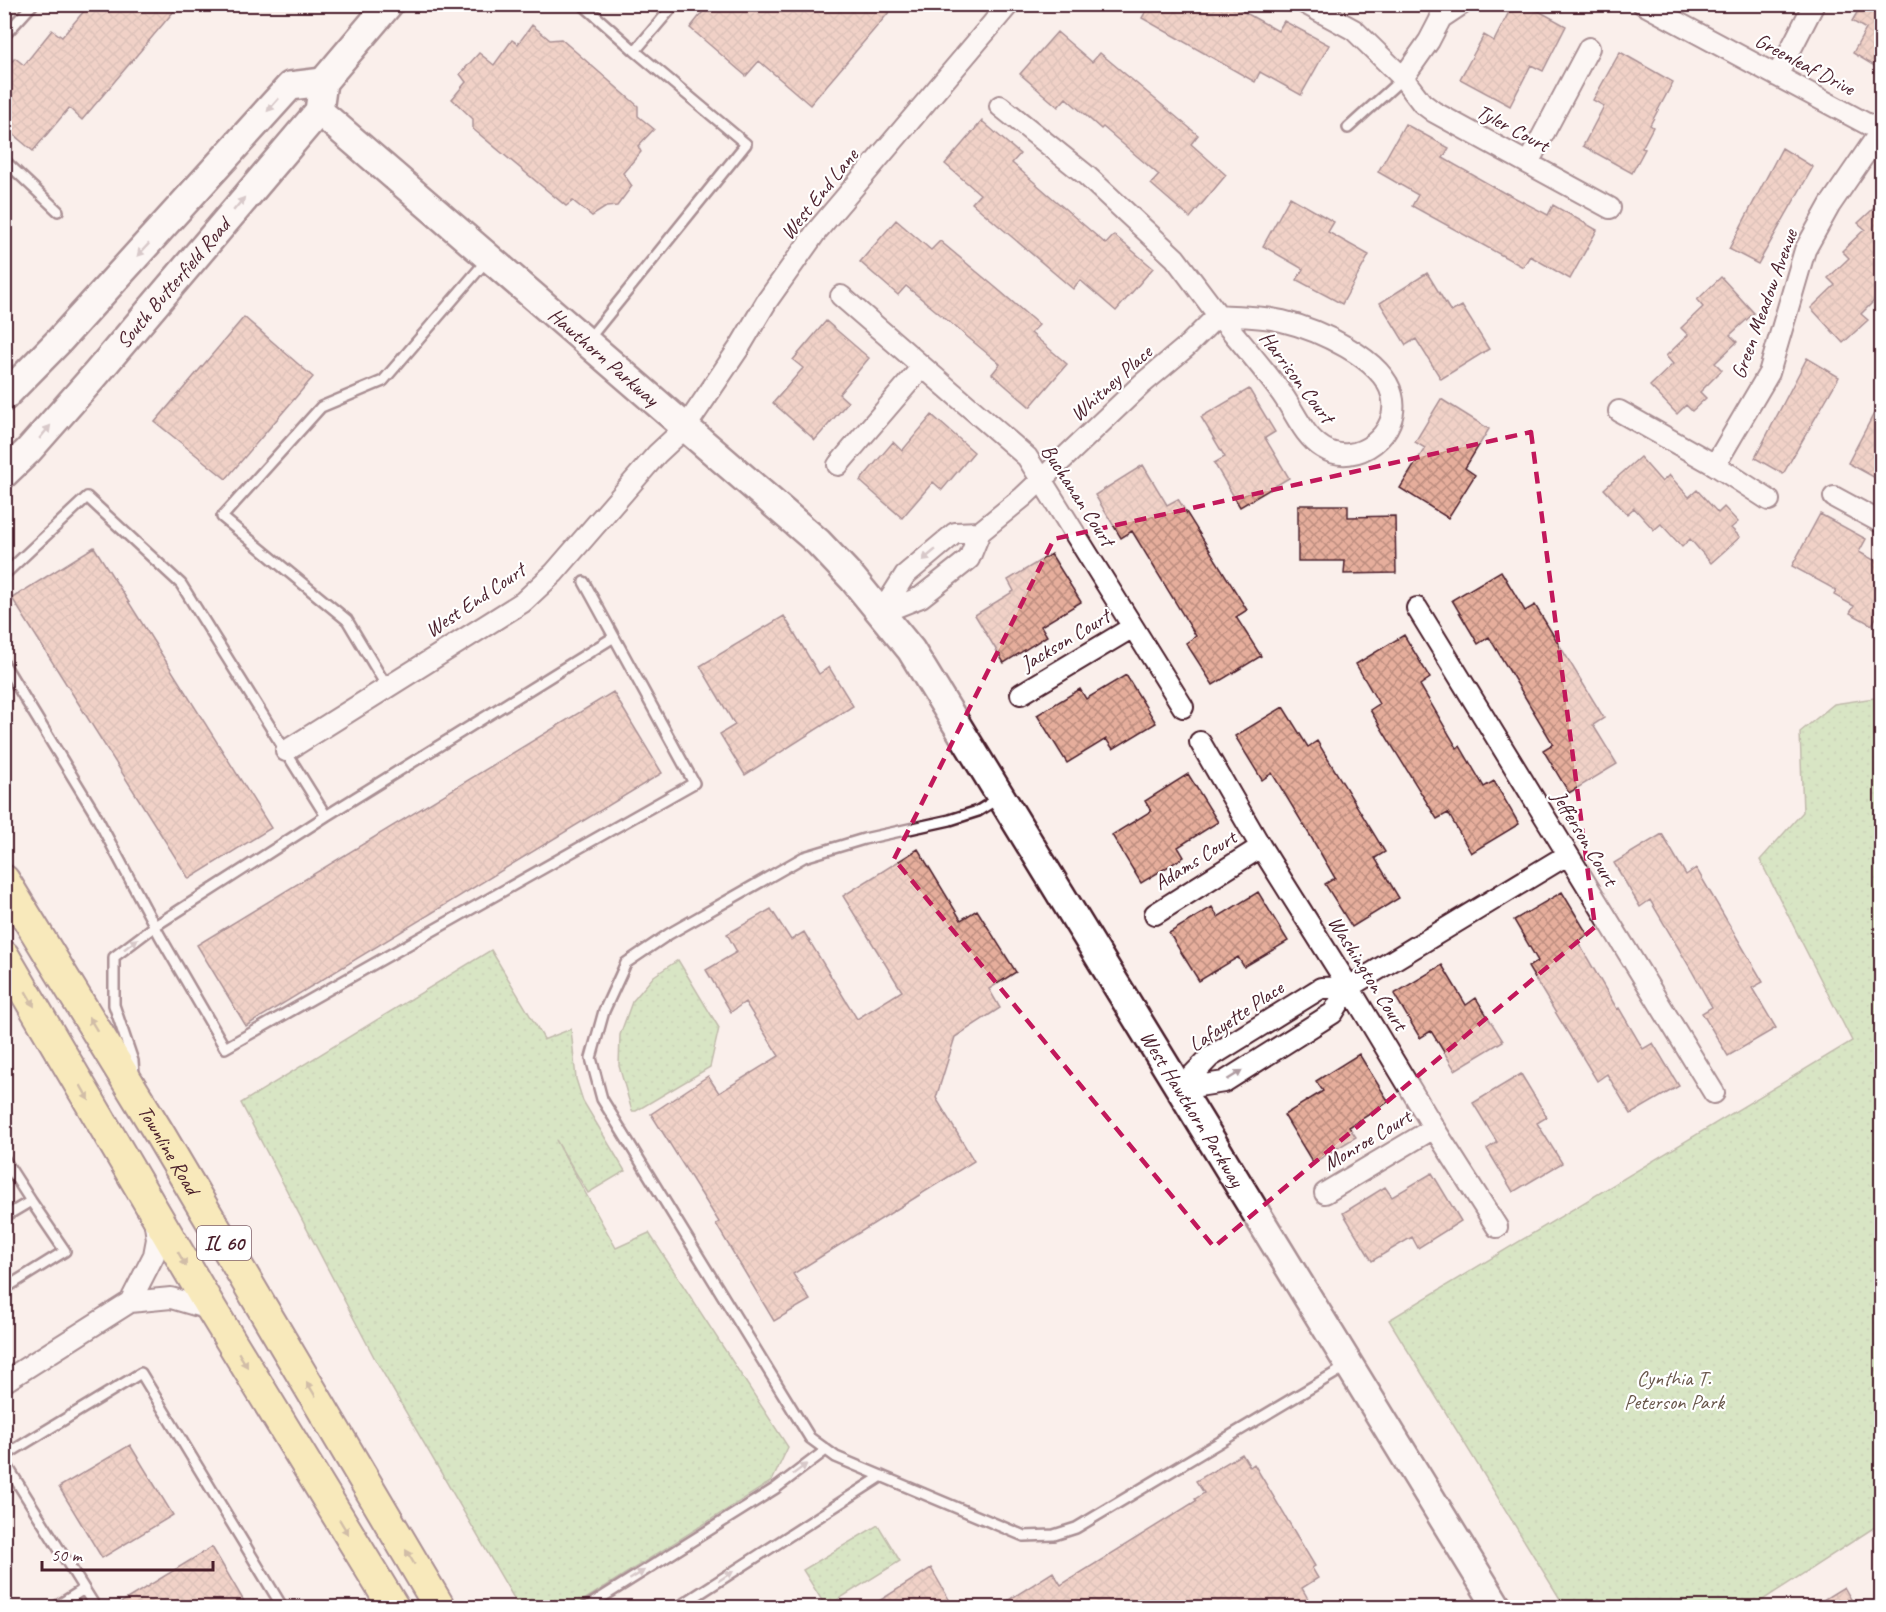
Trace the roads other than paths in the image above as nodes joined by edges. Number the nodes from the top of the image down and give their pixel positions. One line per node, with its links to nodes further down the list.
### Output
1 (33, 4): 11 (lane)
2 (388, 4): 16 (street)
3 (582, 4): 13 (lane)
4 (675, 4): 13 (lane)
5 (1009, 4): 32 (street, West End Lane)
6 (1306, 4): 15 (street, Tyler Court)
7 (1462, 4): 10 (street)
8 (1643, 4): 14 (street, Greenleaf Drive)
9 (1814, 4): 14 (street)
10 (1440, 11): 15 (street)
11 (4, 36)
12 (1589, 48): 22 (street)
13 (635, 51): 28 (lane)
14 (1777, 76): 20 (street, Greenleaf Drive)
15 (1403, 78): 19 (lane); 22 (street, Tyler Court)
16 (323, 82): 18 (street); 30 (street, South Butterfield Road, one-way to 30)
17 (1000, 106): 27 (street, Harrison Court)
18 (319, 111): 25 (street, Hawthorn Parkway); 35 (street, South Butterfield Road, one-way to 18)
19 (1348, 128)
20 (1881, 132): 34 (street, Green Meadow Avenue)
21 (4, 160): 24 (lane)
22 (1528, 163): 23 (street, Tyler Court)
23 (1610, 208)
24 (58, 211)
25 (489, 258): 28 (street, Hawthorn Parkway); 48 (lane)
26 (841, 296): 29 (street, Buchanan Court)
27 (1218, 315): 27 (street, Harrison Court); 36 (street, Whitney Place)
28 (586, 343): 32 (street, Hawthorn Parkway)
29 (922, 367): 33 (street); 36 (street, Buchanan Court)
30 (4, 397)
31 (1619, 411): 34 (street)
32 (685, 428): 44 (street, Hawthorn Parkway); 48 (street, West End Court)
33 (838, 465)
34 (1715, 465): 38 (street)
35 (4, 474)
36 (1041, 479): 40 (street, Whitney Place); 45 (street, Buchanan Court)
37 (1834, 497): 39 (street)
38 (1768, 500)
39 (1881, 523)
40 (980, 532): 44 (street, Whitney Place); 44 (street, one-way to 44)
41 (4, 575): 52 (lane)
42 (584, 582): 46 (lane)
43 (1417, 608): 56 (street, Jefferson Court)
44 (880, 613): 53 (street, West Hawthorn Parkway)
45 (1133, 627): 49 (street, Jackson Court); 50 (street, Buchanan Court)
46 (614, 637): 54 (lane); 59 (lane)
47 (4, 664): 59 (lane)
48 (387, 687): 52 (street, West End Court)
49 (1021, 694)
50 (1183, 707)
51 (1200, 742): 55 (street, Washington Court)
52 (286, 751): 54 (lane)
53 (1000, 797): 62 (street, West Hawthorn Parkway); 77 (lane)
54 (326, 816): 59 (lane)
55 (1261, 848): 58 (street, Adams Court); 61 (street, Washington Court)
56 (1567, 855): 61 (street, Lafayette Place); 63 (street, Jefferson Court)
57 (4, 880): 64 (main road, Townline Road / IL 60, one-way to 57)
58 (1155, 914)
59 (155, 926): 64 (lane, one-way to 59)
60 (4, 956): 69 (main road, Townline Road / IL 60, one-way to 69)
61 (1349, 987): 62 (street, Lafayette Place); 62 (street, Lafayette Place, one-way to 61); 65 (street, Washington Court)
62 (1179, 1089): 75 (street, West Hawthorn Parkway)
63 (1714, 1093)
64 (136, 1095): 87 (main road, Townline Road / IL 60, one-way to 64)
65 (1434, 1128): 67 (street, Monroe Court); 71 (street, Washington Court)
66 (4, 1159): 68 (lane)
67 (1325, 1192)
68 (31, 1201): 70 (lane); 72 (lane)
69 (153, 1209): 73 (street); 74 (main road, Townline Road / IL 60, one-way to 74)
70 (4, 1217)
71 (1497, 1227)
72 (4, 1289)
73 (130, 1302): 74 (street); 76 (street)
74 (212, 1310): 82 (main road, Townline Road / IL 60, one-way to 82)
75 (1349, 1365): 80 (lane); 89 (street, West Hawthorn Parkway)
76 (6, 1376)
77 (826, 1450): 80 (lane); 83 (lane, one-way to 77)
78 (4, 1456): 86 (lane)
79 (4, 1461): 81 (lane)
80 (882, 1476): 88 (lane, one-way to 80)
81 (84, 1588): 84 (lane); 85 (lane)
82 (390, 1605)
83 (589, 1607)
84 (54, 1608)
85 (96, 1608)
86 (283, 1608)
87 (440, 1608)
88 (677, 1608)
89 (1498, 1608)

